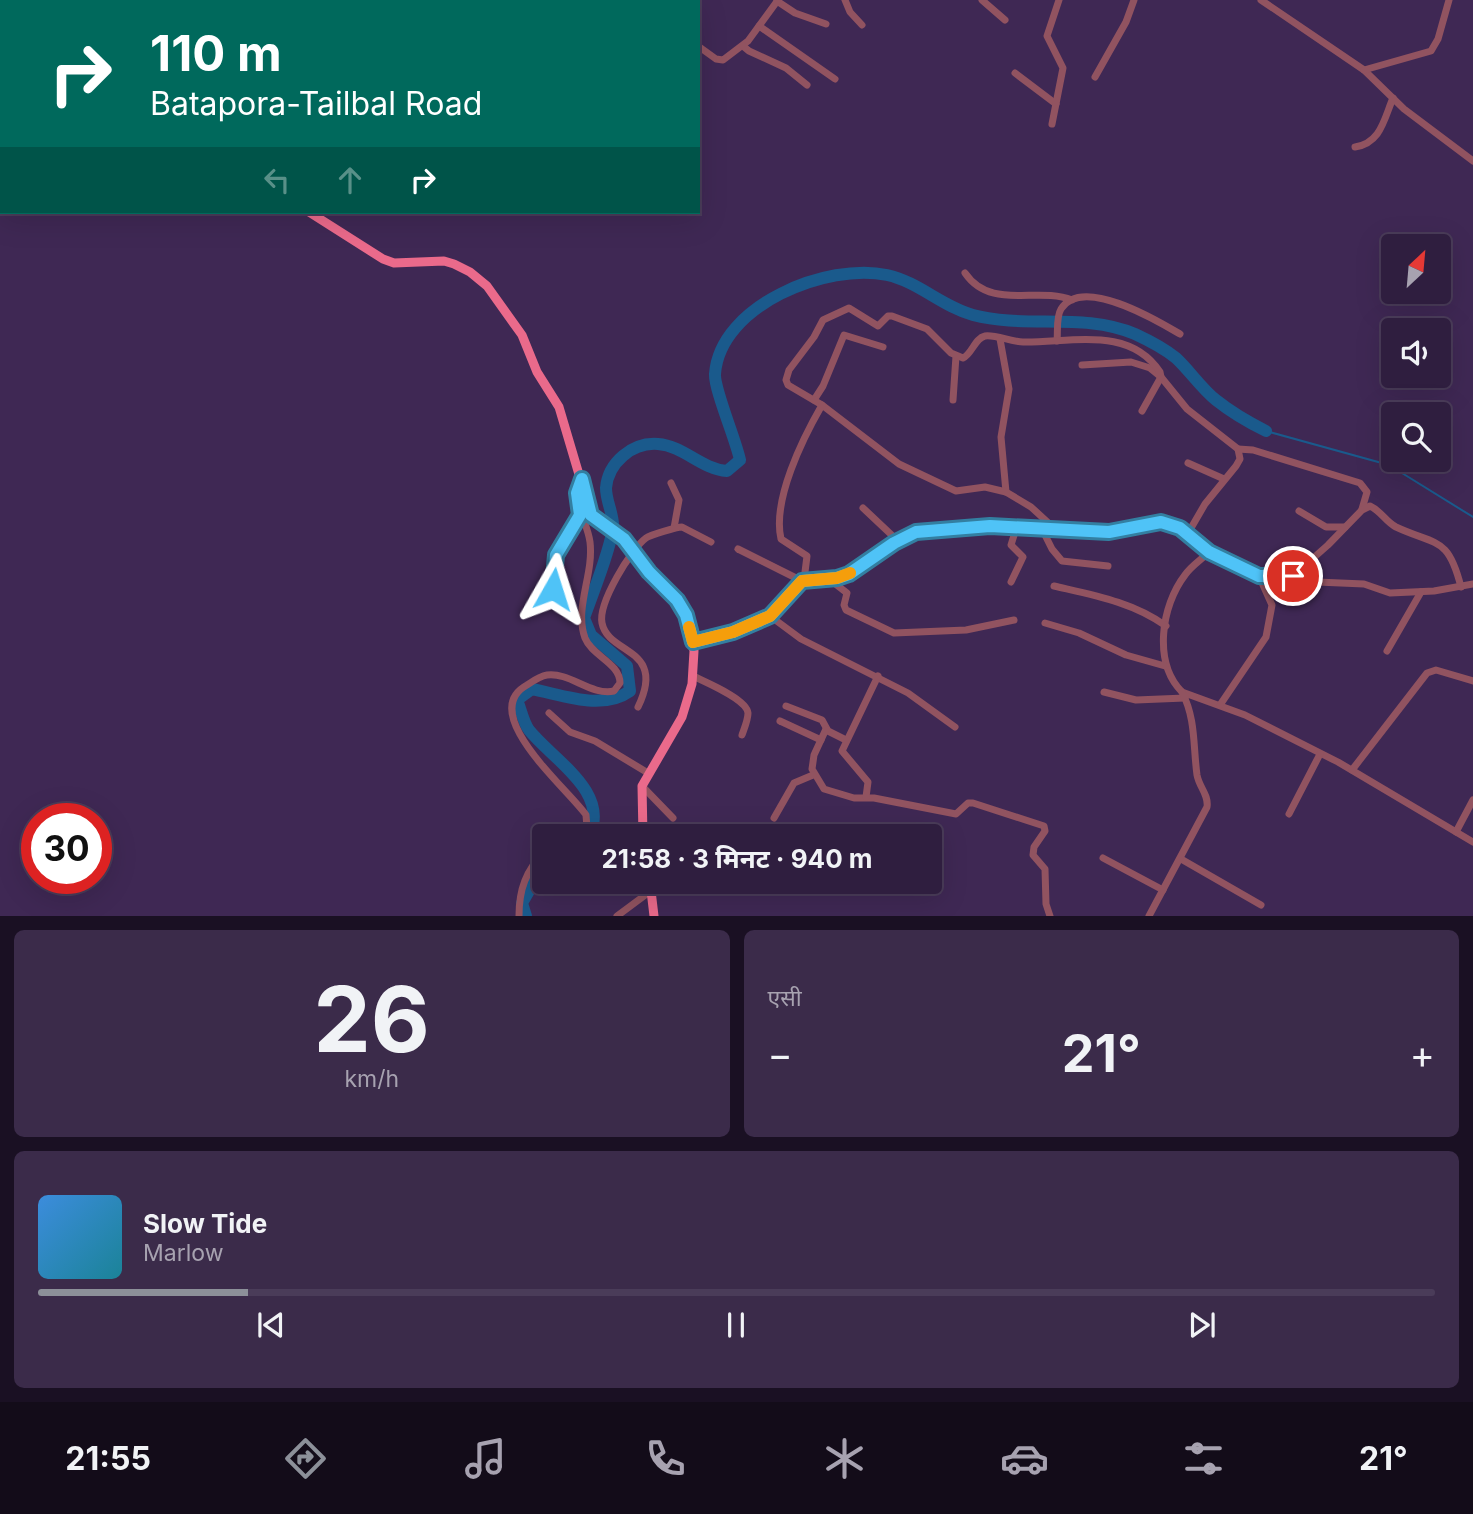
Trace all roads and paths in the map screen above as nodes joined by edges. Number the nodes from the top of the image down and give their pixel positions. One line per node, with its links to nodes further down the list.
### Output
1 (777, 0): 9 (street); 11 (street)
2 (845, 0): 10 (street)
3 (982, 0): 8 (street)
4 (1059, 0): 20 (street)
5 (1134, 0): 16 (street)
6 (1261, 0): 14 (street)
7 (1449, 0): 14 (street)
8 (1005, 20)
9 (826, 24)
10 (862, 25)
11 (759, 26): 12 (street); 17 (street)
12 (743, 46): 13 (street); 18 (street)
13 (700, 47)
14 (1364, 71): 19 (street)
15 (1015, 73): 20 (street)
16 (1095, 77)
17 (835, 79)
18 (807, 85)
19 (1393, 98): 22 (street); 23 (street)
20 (1056, 104): 21 (street)
21 (1052, 124)
22 (1355, 147)
23 (1473, 160)
24 (312, 214): 40 (main road)
25 (965, 273): 26 (street)
26 (1072, 300): 27 (street); 29 (street)
27 (1180, 334)
28 (1000, 340): 29 (street); 31 (street); 43 (street)
29 (1057, 341): 33 (street)
30 (883, 347): 34 (street)
31 (956, 356): 34 (street); 35 (street)
32 (1082, 365): 33 (street)
33 (1161, 377): 37 (street); 38 (street)
34 (814, 400): 36 (street)
35 (953, 400)
36 (822, 405): 43 (street); 63 (street)
37 (1142, 411)
38 (1238, 449): 41 (street); 45 (street)
39 (1188, 463): 41 (street)
40 (582, 479): 47 (street); 57 (main road)
41 (1224, 479): 53 (street)
42 (671, 483): 49 (street)
43 (1006, 492): 51 (street)
44 (863, 508): 54 (street)
45 (1362, 510): 48 (street); 67 (street)
46 (1299, 511): 48 (street)
47 (580, 515): 71 (street); 71 (street)
48 (1345, 527): 61 (street)
49 (674, 528): 55 (street); 57 (street)
50 (1016, 529): 52 (street); 54 (street); 64 (street)
51 (1055, 529): 52 (street); 53 (street)
52 (1042, 530): 59 (street)
53 (1187, 535): 58 (street)
54 (898, 541): 62 (street)
55 (711, 542)
56 (738, 549): 63 (street)
57 (633, 551): 74 (main road); 84 (street)
58 (1209, 552): 60 (street); 73 (street)
59 (1108, 566)
60 (1259, 576): 61 (street); 82 (street)
61 (1293, 576): 68 (street)
62 (828, 578): 63 (street); 70 (street)
63 (803, 580): 69 (street)
64 (1011, 582)
65 (1473, 584): 67 (street)
66 (1054, 586): 73 (street)
67 (1461, 587): 68 (street)
68 (1421, 592): 75 (street)
69 (770, 616): 74 (street); 78 (street)
70 (1014, 620)
71 (581, 621): 102 (street)
72 (1045, 623): 76 (street)
73 (1166, 626): 76 (street)
74 (693, 642): 77 (main road)
75 (1387, 650)
76 (1165, 666): 81 (street)
77 (693, 676): 89 (street); 94 (main road)
78 (878, 676): 87 (street); 91 (street)
79 (1473, 681): 93 (street)
80 (1104, 692): 81 (street)
81 (1184, 695): 82 (street); 107 (street)
82 (1220, 705): 92 (street)
83 (786, 706): 88 (street)
84 (638, 707)
85 (549, 713): 94 (street)
86 (780, 721): 90 (street)
87 (955, 727)
88 (827, 729): 90 (street); 91 (street)
89 (742, 735)
90 (821, 740): 95 (street)
91 (846, 740): 97 (street)
92 (1320, 754): 93 (street); 99 (street)
93 (1352, 770): 104 (street)
94 (648, 773): 96 (main road)
95 (813, 775): 97 (street); 101 (street)
96 (642, 786): 100 (street); 103 (main road)
97 (866, 797): 117 (street)
98 (1473, 800): 104 (street)
99 (1289, 814)
100 (673, 818)
101 (774, 818)
102 (587, 824)
103 (643, 824)
104 (1456, 832): 105 (street)
105 (1473, 842)
106 (1103, 858): 109 (street)
107 (1181, 859): 109 (street); 112 (street)
108 (532, 867): 114 (street)
109 (1164, 890): 113 (street)
110 (642, 894): 115 (street)
111 (652, 894): 116 (main road)
112 (1261, 905)
113 (1151, 912): 118 (street)
114 (519, 915)
115 (617, 915)
116 (654, 915)
117 (1050, 915)
118 (1160, 915)

